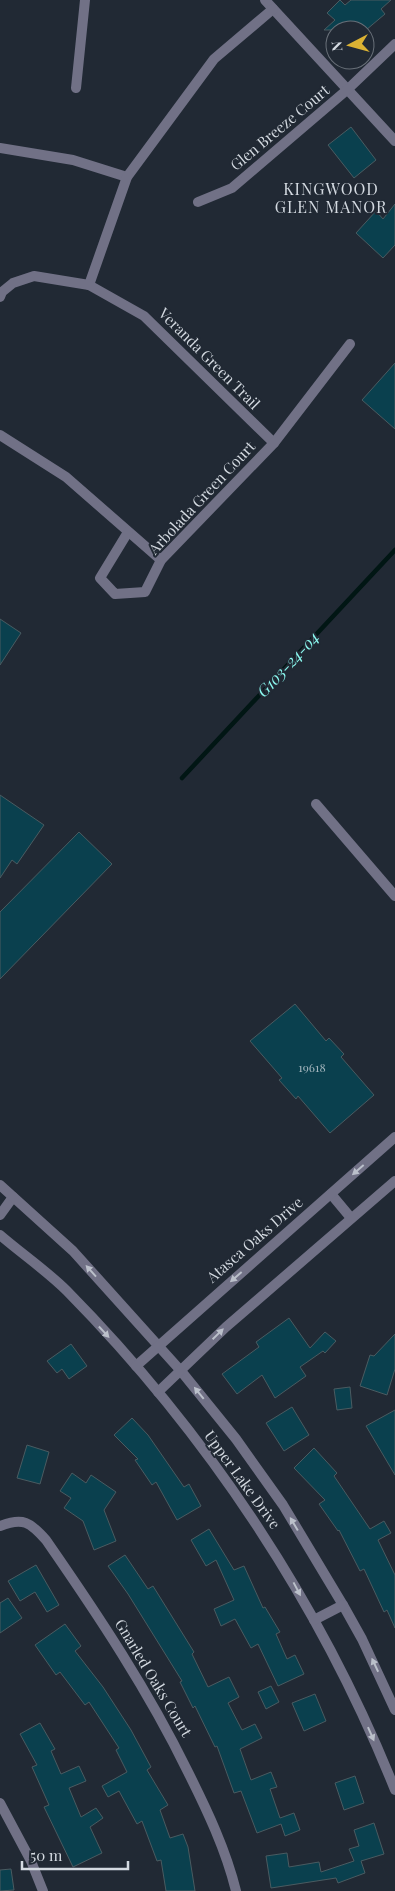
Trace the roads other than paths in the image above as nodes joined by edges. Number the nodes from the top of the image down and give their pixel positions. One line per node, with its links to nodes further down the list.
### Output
1 (85, 0): 5 (street)
2 (265, 0): 3 (street)
3 (273, 9): 6 (street); 9 (street)
4 (395, 44): 6 (street, Glen Breeze Court)
5 (76, 88)
6 (348, 89): 7 (street); 10 (street, Glen Breeze Court)
7 (395, 141)
8 (0, 148): 9 (street)
9 (127, 177): 11 (street)
10 (198, 202)
11 (89, 285): 12 (street, Veranda Green Trail); 15 (street, Veranda Green Trail)
12 (0, 297)
13 (350, 344): 15 (street, Arbolada Green Court)
14 (0, 435): 16 (street)
15 (274, 444): 17 (street, Arbolada Green Court)
16 (128, 532): 17 (street); 17 (street, Arbolada Green Court)
17 (161, 560)
18 (316, 804): 19 (street)
19 (395, 896)
20 (395, 1137): 23 (street, Atasca Oaks Drive, one-way to 23)
21 (395, 1181): 26 (street)
22 (0, 1185): 24 (street, Upper Lake Drive)
23 (331, 1194): 26 (street); 28 (street, Atasca Oaks Drive, one-way to 28)
24 (13, 1197): 25 (street); 28 (street, Upper Lake Drive, one-way to 24)
25 (0, 1215)
26 (352, 1218): 30 (street, one-way to 26)
27 (0, 1235): 29 (street, Upper Lake Drive, one-way to 29)
28 (158, 1346): 29 (street, Atasca Oaks Drive); 30 (street, Upper Lake Drive)
29 (136, 1366): 31 (street, Upper Lake Drive)
30 (181, 1371): 31 (street); 33 (street, Upper Lake Drive, one-way to 30)
31 (158, 1392): 34 (street, Upper Lake Drive, one-way to 34)
32 (0, 1526): 39 (street, Gnarled Oaks Court)
33 (343, 1605): 34 (street); 35 (street, Upper Lake Drive, one-way to 33)
34 (314, 1620): 36 (street, Upper Lake Drive, one-way to 36)
35 (395, 1710)
36 (395, 1790)
37 (0, 1803): 38 (street)
38 (43, 1891)
39 (236, 1891)

